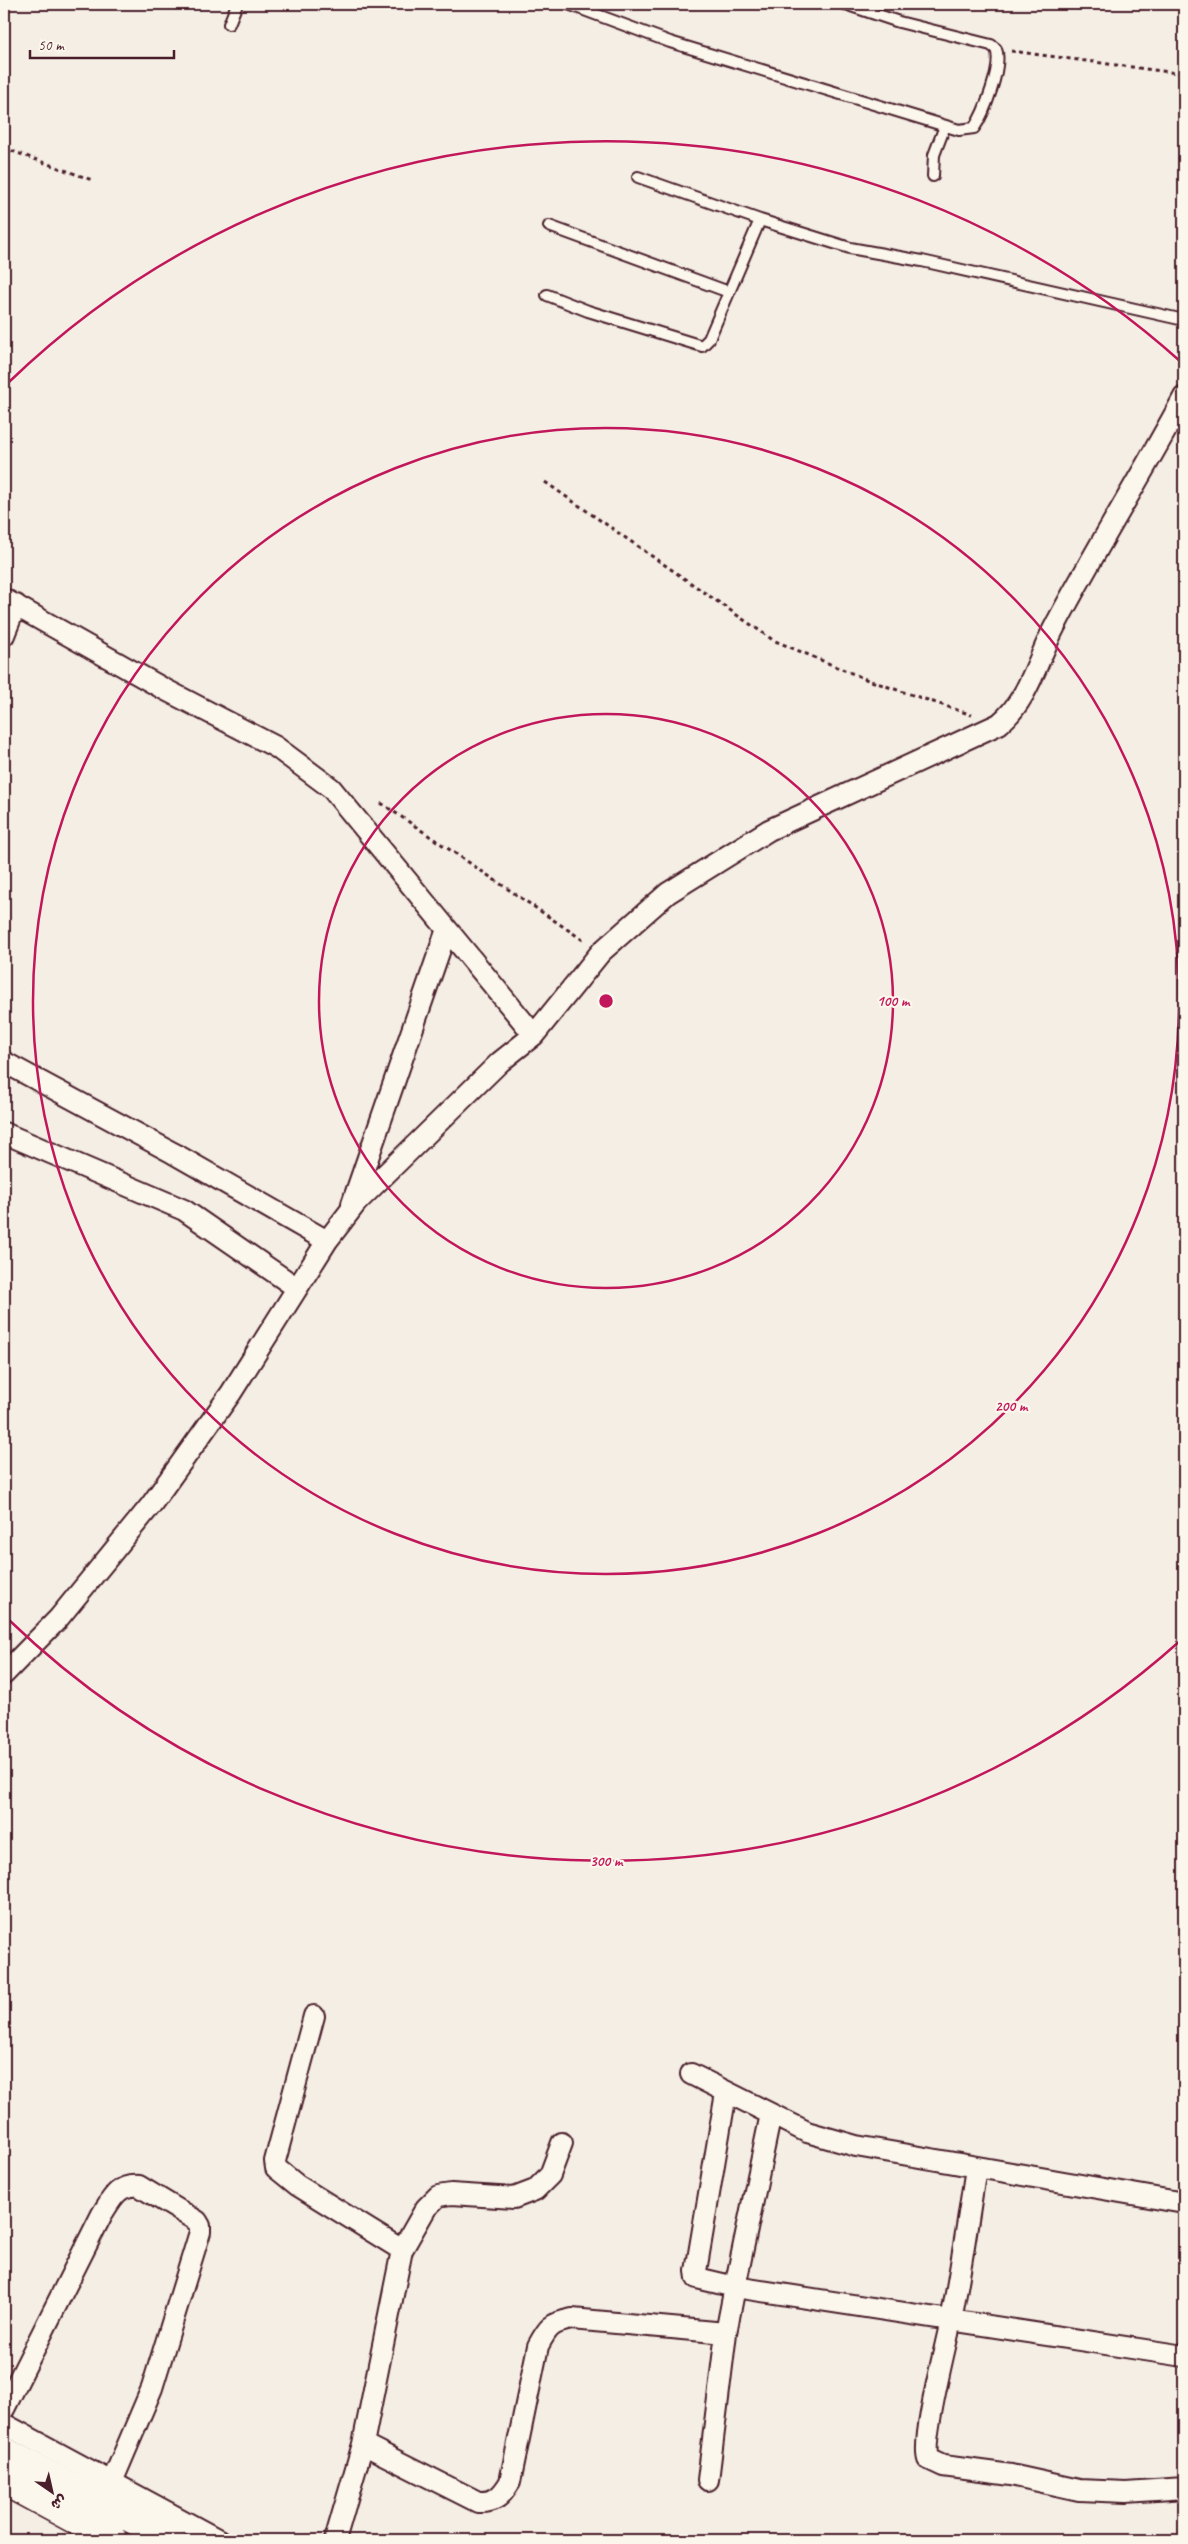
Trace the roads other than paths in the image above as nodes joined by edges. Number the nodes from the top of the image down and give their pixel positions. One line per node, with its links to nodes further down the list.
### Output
1 (237, 4): 4 (lane)
2 (568, 4): 5 (lane)
3 (845, 4): 5 (lane)
4 (229, 24)
5 (944, 126): 6 (lane)
6 (933, 176)
7 (638, 177): 8 (lane)
8 (760, 220): 10 (lane); 12 (lane)
9 (550, 226): 10 (lane)
10 (729, 292): 11 (lane)
11 (547, 295)
12 (1184, 320)
13 (1184, 397): 17 (street)
14 (10, 602): 15 (street); 16 (street)
15 (4, 635)
16 (447, 929): 17 (street); 20 (street)
17 (534, 1035): 20 (street)
18 (4, 1062): 21 (street)
19 (4, 1133): 22 (street)
20 (349, 1213): 21 (street)
21 (327, 1241): 22 (street)
22 (297, 1288): 23 (street)
23 (4, 1674)
24 (314, 2016): 31 (street)
25 (691, 2074): 26 (street)
26 (726, 2093): 27 (street); 32 (street)
27 (771, 2114): 29 (street); 32 (street)
28 (562, 2143): 31 (street)
29 (976, 2168): 30 (street); 33 (street)
30 (1184, 2203)
31 (402, 2250): 38 (street)
32 (735, 2287): 33 (street); 34 (street)
33 (952, 2319): 35 (street); 43 (street)
34 (726, 2333): 38 (street); 40 (street)
35 (1184, 2356)
36 (4, 2409): 42 (street)
37 (4, 2424): 42 (street)
38 (362, 2444): 47 (street)
39 (4, 2451): 45 (main road)
40 (708, 2480)
41 (4, 2481): 44 (main road)
42 (112, 2482): 46 (street)
43 (1184, 2488)
44 (113, 2540)
45 (172, 2540)
46 (219, 2540)
47 (335, 2540)

